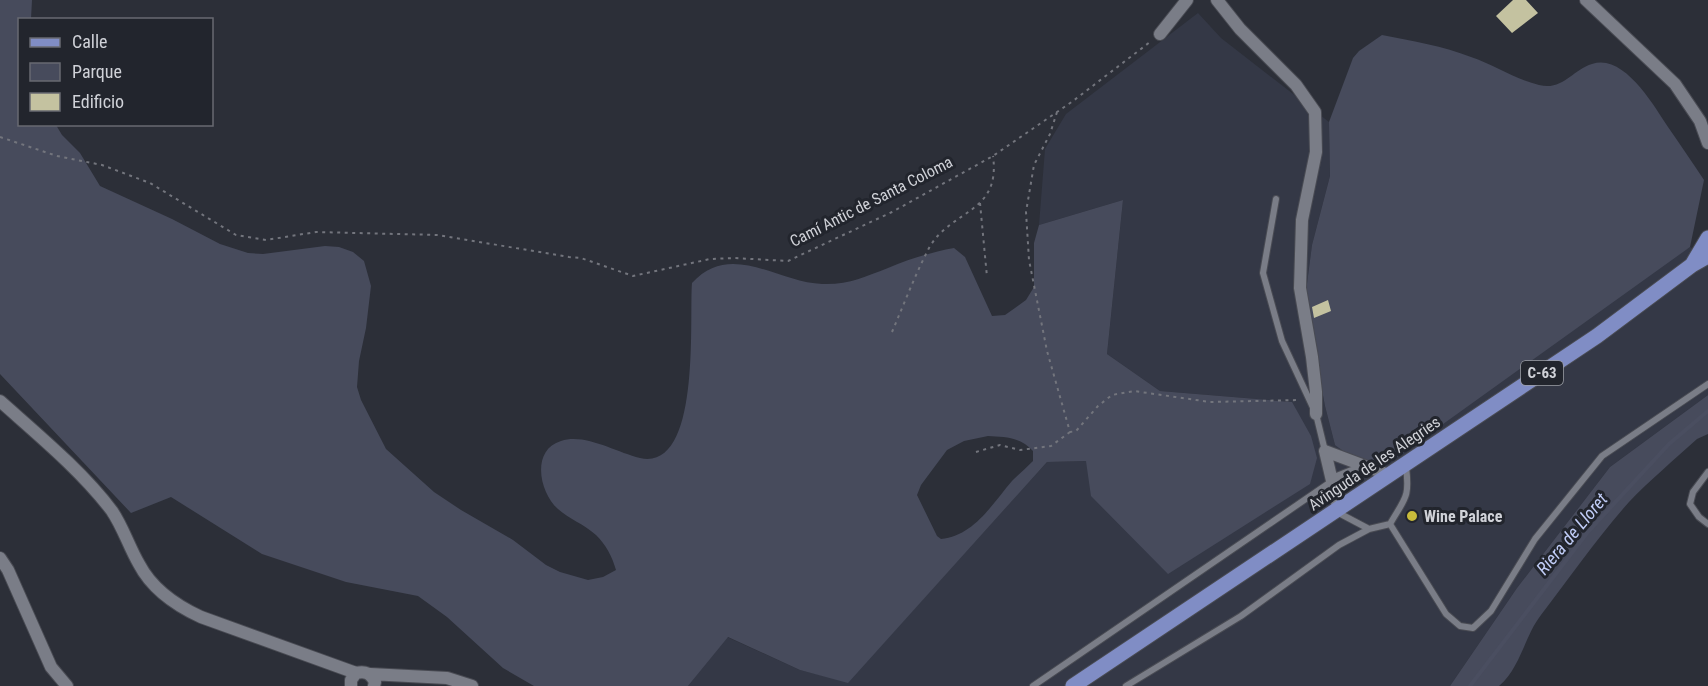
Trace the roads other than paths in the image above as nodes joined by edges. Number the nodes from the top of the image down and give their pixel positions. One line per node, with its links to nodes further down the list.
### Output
1 (1187, 0): 4 (street)
2 (1217, 0): 12 (street)
3 (1586, 0): 5 (street)
4 (1160, 34)
5 (1708, 142)
6 (1276, 200): 12 (lane)
7 (1708, 238): 9 (main road, C-63)
8 (1708, 256): 9 (main road, C-63)
9 (1692, 265): 14 (main road, Avinguda de les Alegries / C-63)
10 (1708, 384): 20 (lane)
11 (0, 401): 24 (street)
12 (1316, 414): 13 (lane)
13 (1325, 451): 15 (street); 18 (street)
14 (1406, 464): 17 (main road, Avinguda de les Alegries / C-63); 20 (lane)
15 (1367, 467): 17 (street); 18 (street)
16 (1708, 472): 21 (lane)
17 (1389, 475): 19 (main road, Avinguda de les Alegries / C-63)
18 (1332, 481): 19 (lane); 28 (lane)
19 (1335, 511): 22 (lane); 29 (main road, Avinguda de les Alegries / C-63)
20 (1390, 524): 22 (lane)
21 (1708, 524)
22 (1369, 529): 30 (lane)
23 (0, 558): 26 (street)
24 (353, 680): 25 (street)
25 (373, 681): 27 (street)
26 (67, 686)
27 (472, 686)
28 (1033, 686)
29 (1073, 686)
30 (1126, 686)

